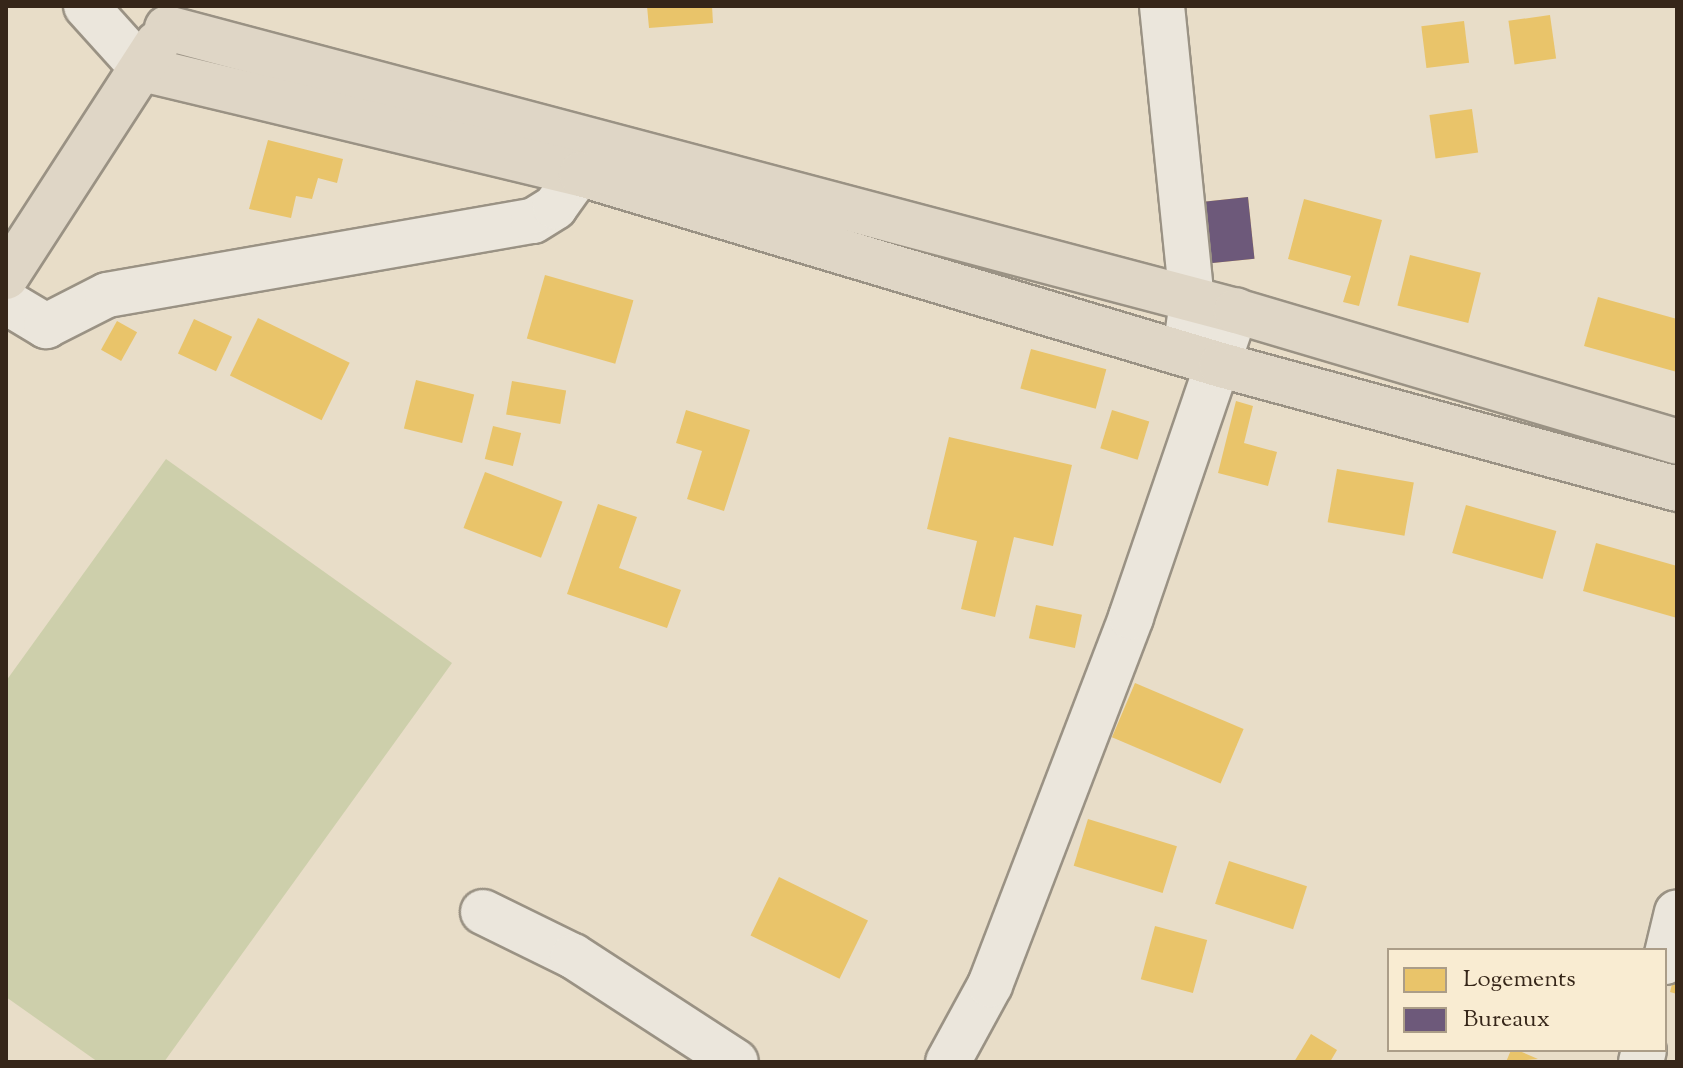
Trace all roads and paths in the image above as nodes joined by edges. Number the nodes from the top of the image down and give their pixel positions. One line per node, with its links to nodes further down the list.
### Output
1 (1162, 6): 7 (street)
2 (93, 16): 3 (street); 4 (street)
3 (174, 17): 4 (main road); 5 (main road)
4 (143, 69): 5 (main road); 6 (main road)
5 (592, 156): 7 (main road); 8 (street); 10 (main road)
6 (6, 277)
7 (1192, 301): 9 (main road); 10 (street)
8 (6, 302)
9 (1236, 311): 10 (street); 11 (main road)
10 (1203, 358): 12 (main road); 17 (street)
11 (1677, 442)
12 (1677, 489)
13 (483, 912): 16 (street)
14 (1677, 912): 15 (street)
15 (1667, 954)
16 (736, 1062)
17 (948, 1062)

